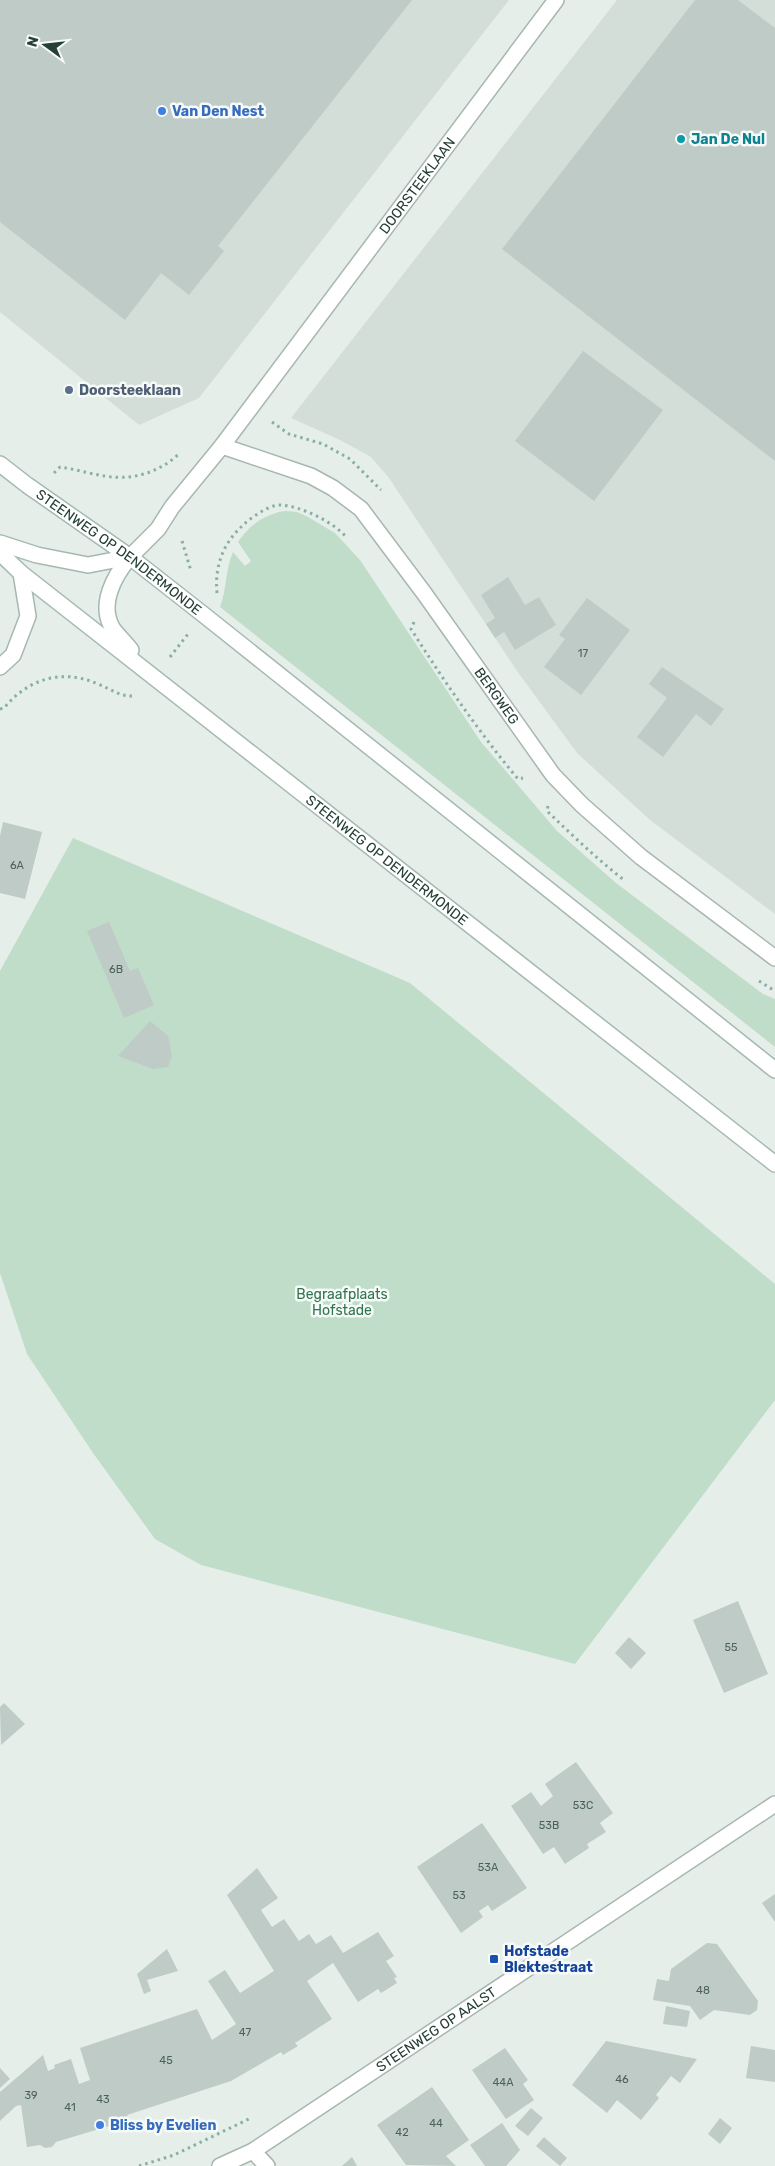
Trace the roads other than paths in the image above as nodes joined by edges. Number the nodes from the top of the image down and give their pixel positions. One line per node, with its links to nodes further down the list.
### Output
1 (556, 0): 2 (street, DOORSTEEKLAAN)
2 (222, 446): 6 (street, DOORSTEEKLAAN); 10 (street, BERGWEG)
3 (0, 464): 6 (street, STEENWEG OP DENDERMONDE)
4 (0, 543): 6 (street)
5 (0, 553): 7 (street, STEENWEG OP DENDERMONDE)
6 (130, 557): 9 (street, DOORSTEEKLAAN); 11 (street, STEENWEG OP DENDERMONDE)
7 (21, 573): 8 (street); 9 (street, STEENWEG OP DENDERMONDE)
8 (0, 667)
9 (154, 676): 12 (street, STEENWEG OP DENDERMONDE)
10 (775, 958)
11 (775, 1070)
12 (775, 1164)
13 (775, 1804): 14 (street, STEENWEG OP AALST)
14 (253, 2151): 15 (street, STEENWEG OP AALST); 16 (street)
15 (220, 2166)
16 (267, 2166)

